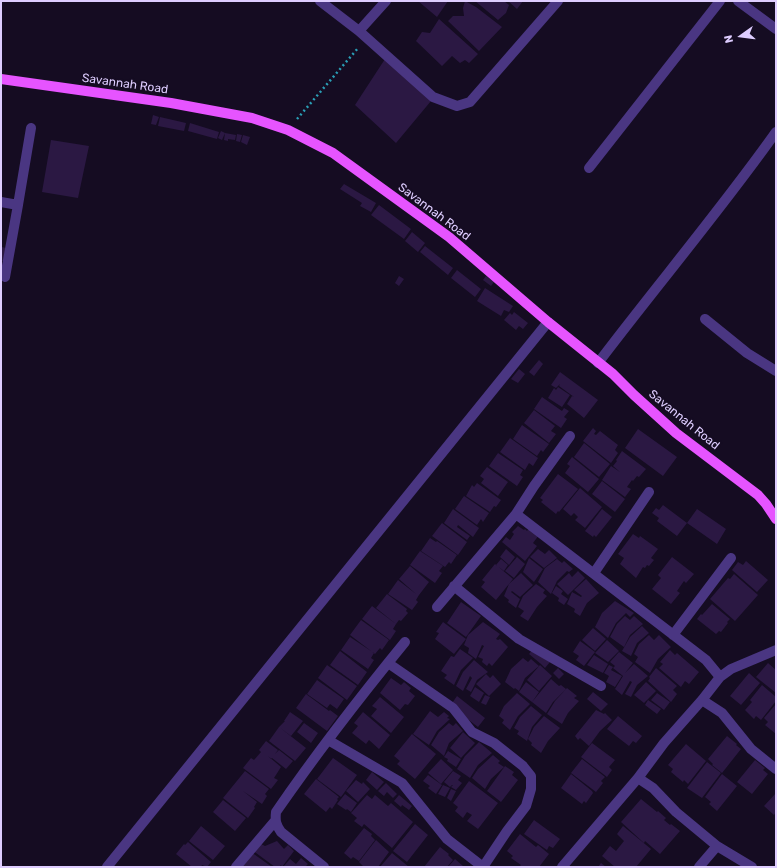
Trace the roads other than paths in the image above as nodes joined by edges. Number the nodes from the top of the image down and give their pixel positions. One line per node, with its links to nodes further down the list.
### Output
1 (320, 1): 7 (street)
2 (386, 1): 7 (street)
3 (558, 1): 7 (street)
4 (720, 1): 11 (street)
5 (738, 1): 6 (street)
6 (776, 29)
7 (363, 34)
8 (1, 79): 16 (main road, Savannah Road)
9 (31, 128): 13 (street)
10 (776, 132): 17 (street)
11 (589, 168)
12 (1, 202): 13 (street)
13 (18, 205): 14 (street)
14 (5, 277)
15 (704, 319): 18 (street)
16 (548, 322): 17 (main road, Savannah Road); 39 (street)
17 (598, 363): 22 (main road, Savannah Road)
18 (776, 371)
19 (570, 436): 21 (street)
20 (649, 492): 24 (street)
21 (516, 514): 24 (street); 25 (street)
22 (776, 519)
23 (732, 558): 27 (street)
24 (594, 573): 27 (street)
25 (454, 586): 26 (street); 32 (street)
26 (437, 608)
27 (673, 635): 31 (street)
28 (405, 642): 30 (street)
29 (776, 650): 31 (street)
30 (388, 663): 34 (street); 34 (street)
31 (720, 676): 33 (street)
32 (601, 686)
33 (702, 700): 35 (street); 36 (street)
34 (328, 740): 37 (street)
35 (776, 769)
36 (638, 778): 38 (street); 42 (street)
37 (275, 821): 40 (street); 41 (street)
38 (717, 846): 43 (street); 44 (street)
39 (108, 867)
40 (236, 867)
41 (324, 867)
42 (562, 867)
43 (699, 867)
44 (752, 867)

